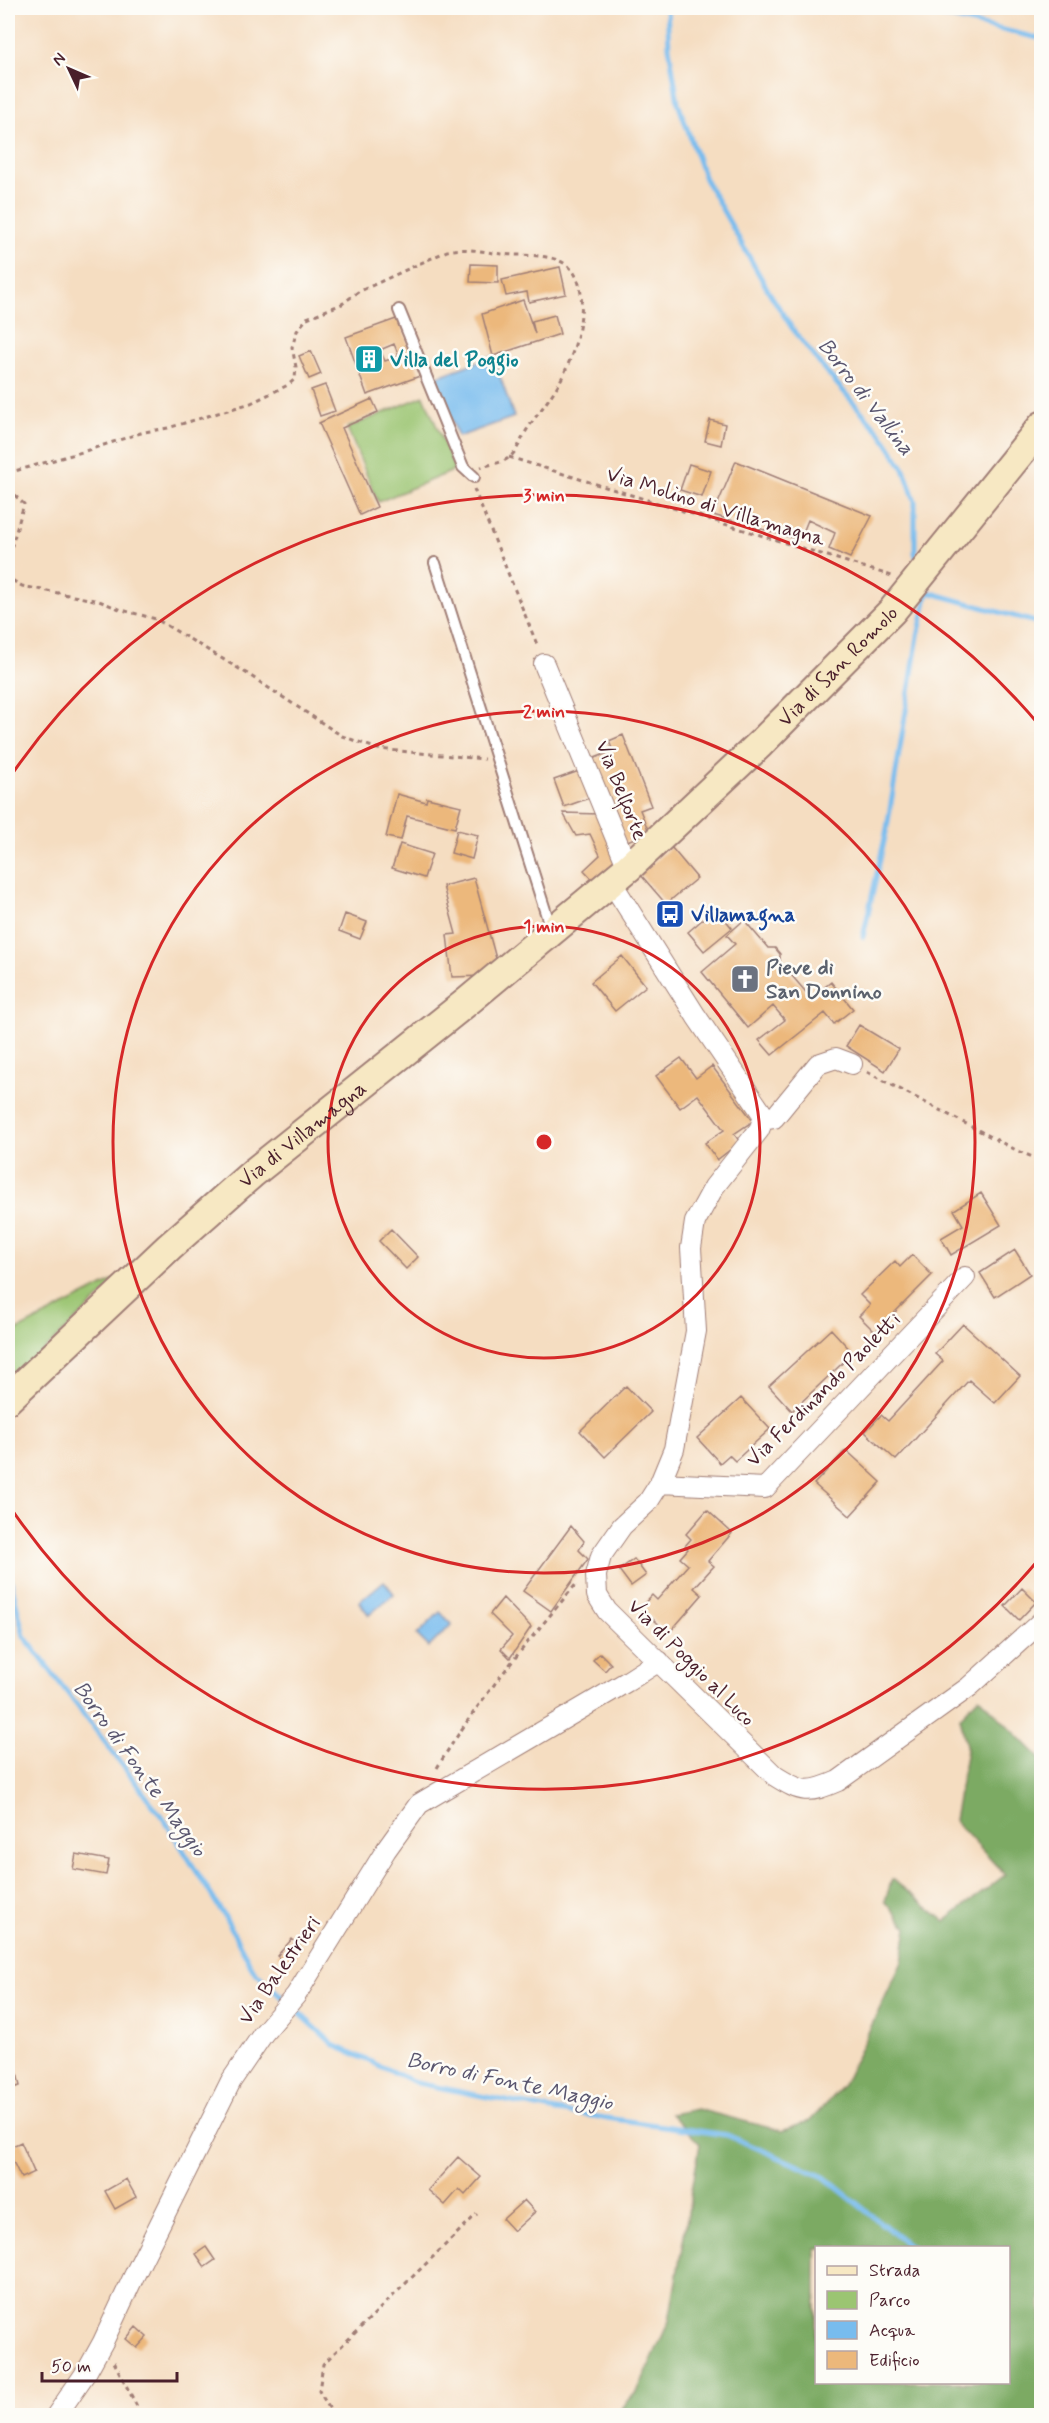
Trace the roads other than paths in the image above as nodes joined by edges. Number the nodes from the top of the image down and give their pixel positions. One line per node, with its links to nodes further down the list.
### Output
1 (399, 310): 3 (lane)
2 (1041, 426): 6 (street, Via di San Romolo)
3 (474, 477)
4 (435, 563): 7 (lane)
5 (544, 664): 6 (street, Via Belforte)
6 (619, 876): 7 (street, Via di Villamagna); 9 (street, Via Belforte)
7 (552, 932): 11 (street, Via di Villamagna)
8 (852, 1064): 9 (street, Via di Poggio al Luco)
9 (763, 1120): 12 (street, Via di Poggio al Luco)
10 (965, 1277): 12 (street, Via Ferdinando Paoletti)
11 (8, 1399)
12 (660, 1483): 14 (street, Via di Poggio al Luco)
13 (1041, 1621): 14 (street, Via di Poggio al Luco)
14 (658, 1661): 15 (street, Via Balestrieri)
15 (56, 2415)

